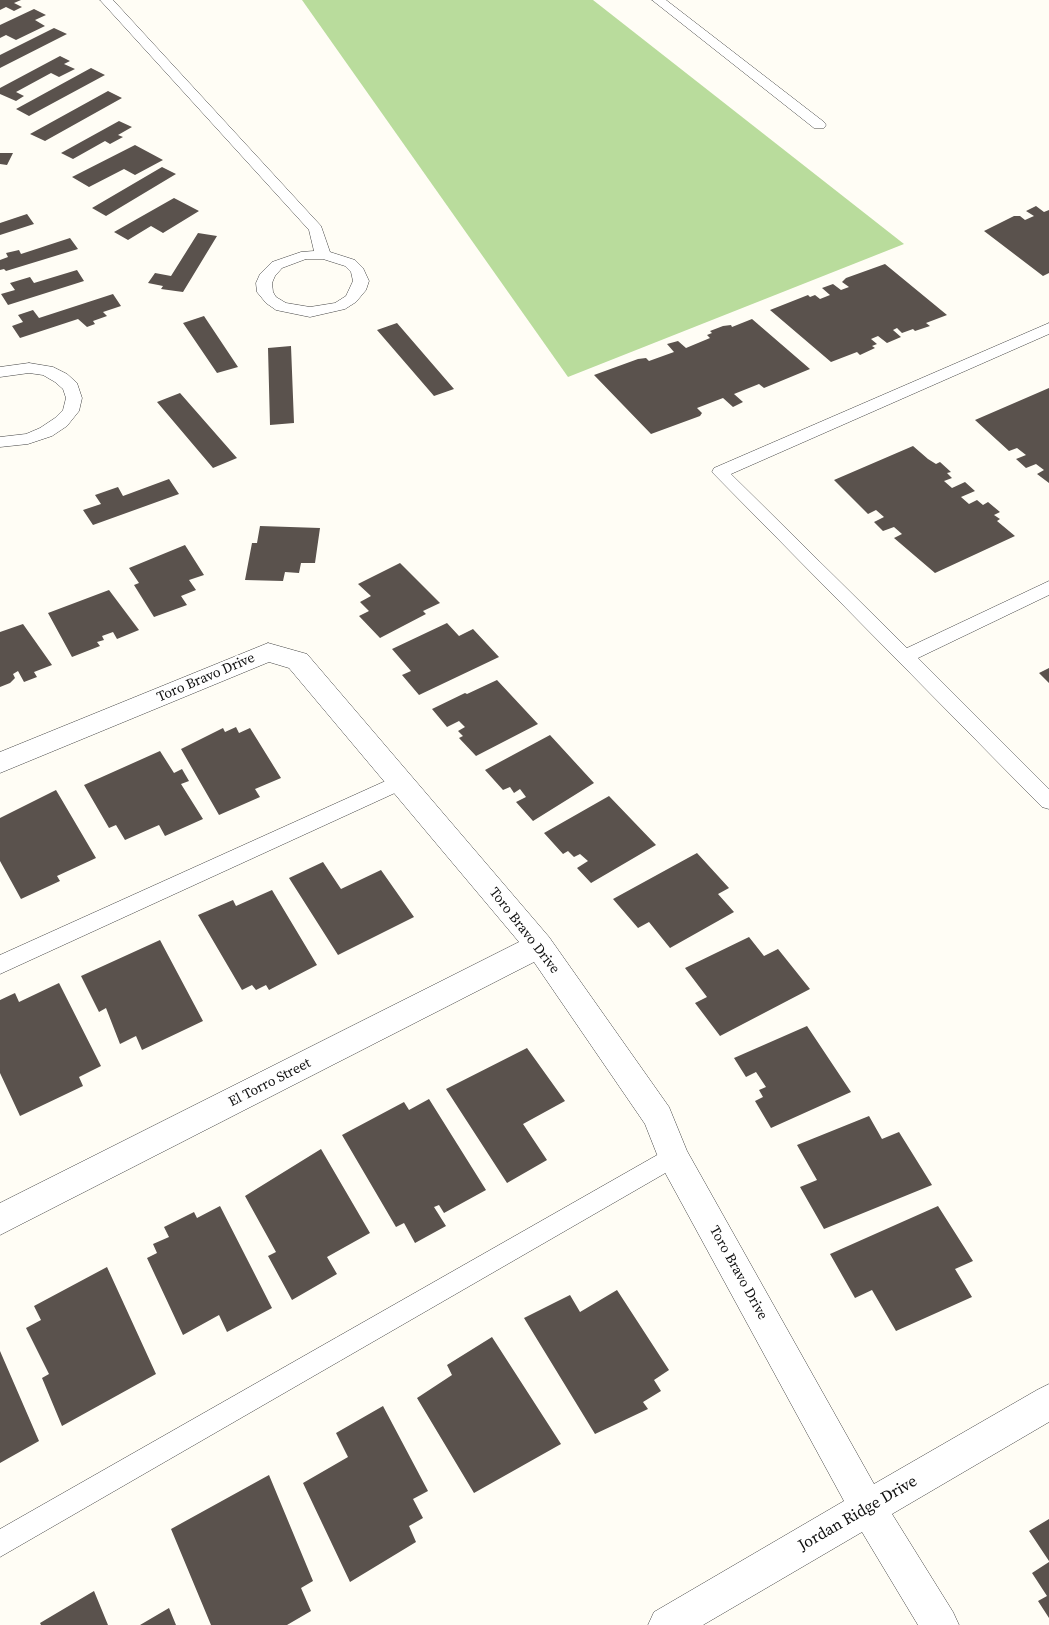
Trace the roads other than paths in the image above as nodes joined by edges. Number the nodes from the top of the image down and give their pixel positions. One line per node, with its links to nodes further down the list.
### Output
1 (106, 0): 4 (lane)
2 (658, 0): 3 (lane)
3 (819, 125)
4 (323, 255): 4 (lane)
5 (1049, 328): 9 (lane)
6 (1, 371): 7 (lane)
7 (0, 442)
8 (1049, 587): 9 (lane)
9 (904, 657): 12 (lane)
10 (0, 764): 11 (street, Toro Bravo Drive)
11 (401, 782): 13 (street, Toro Bravo Drive); 14 (lane)
12 (1049, 802)
13 (539, 946): 15 (street, Toro Bravo Drive); 16 (street, El Torro Street)
14 (0, 965)
15 (673, 1157): 18 (street, Toro Bravo Drive); 19 (lane)
16 (0, 1220)
17 (1049, 1402): 18 (street, Jordan Ridge Drive)
18 (868, 1508): 20 (street, Jordan Ridge Drive); 21 (street, Toro Bravo Drive)
19 (0, 1544)
20 (667, 1625)
21 (940, 1625)

